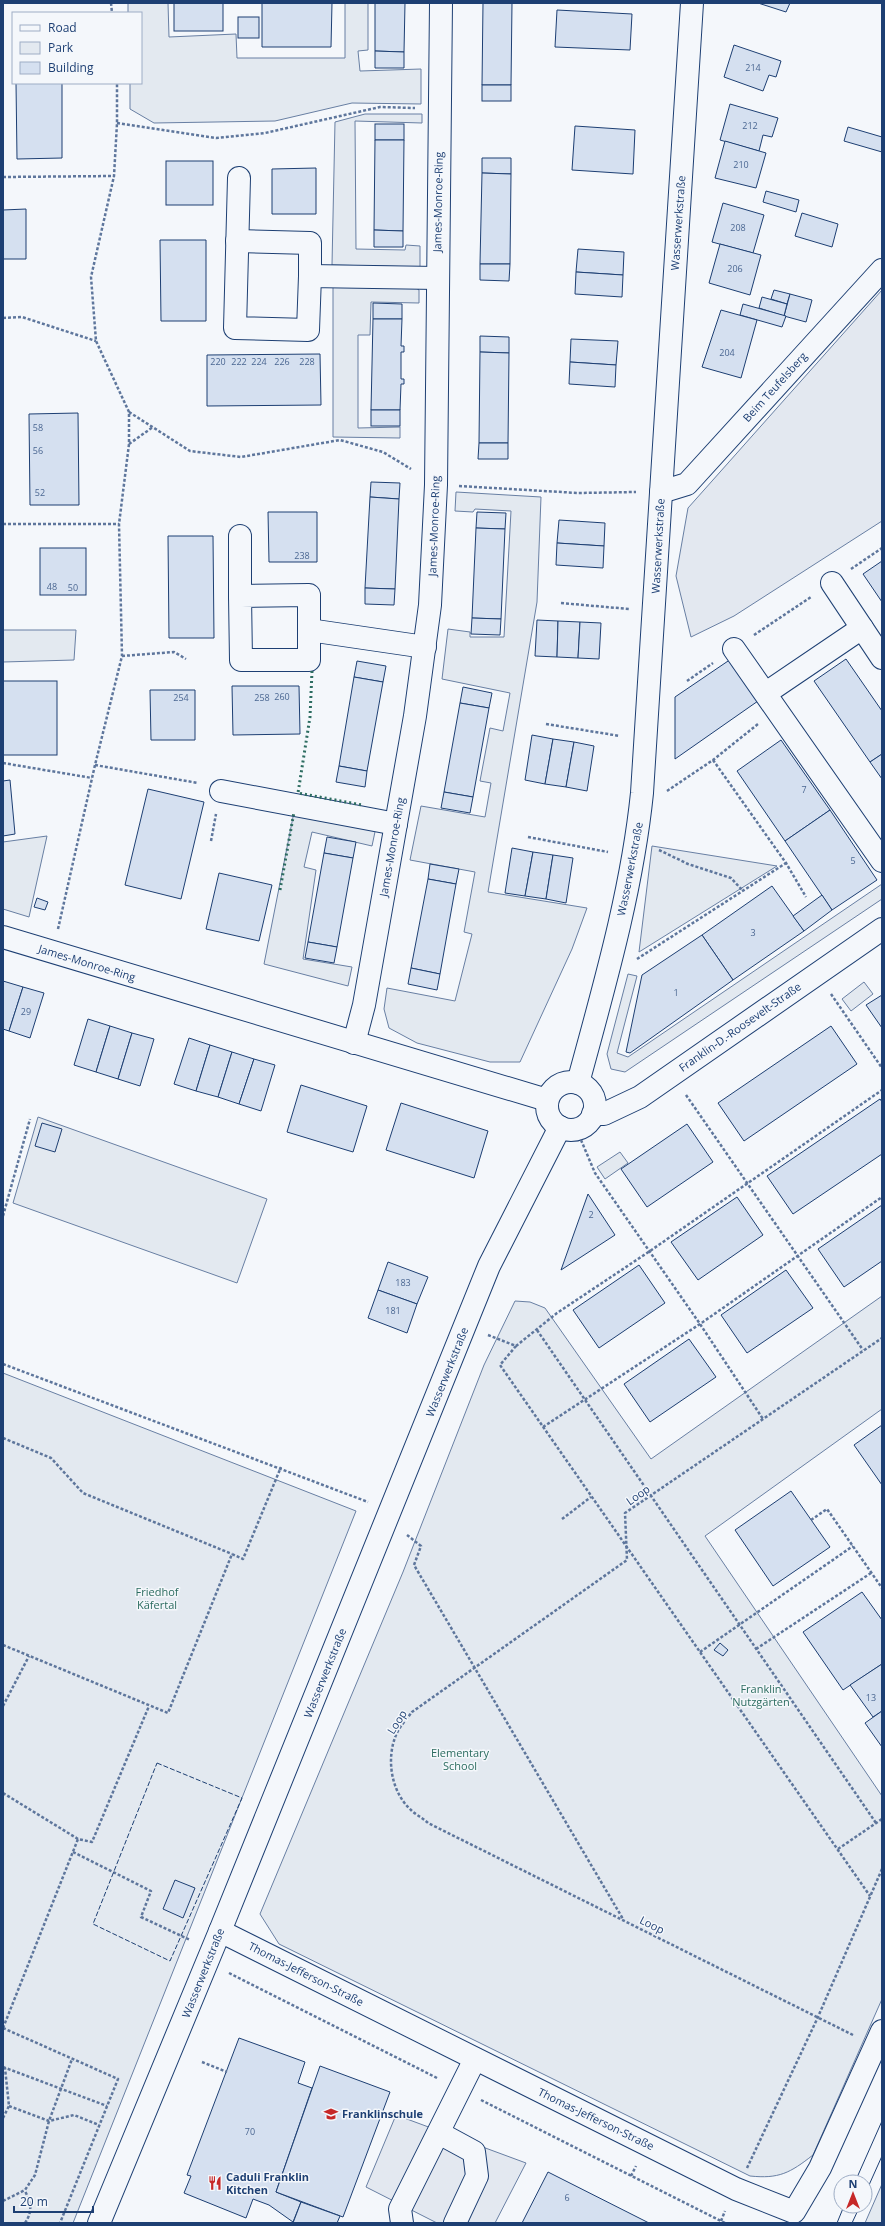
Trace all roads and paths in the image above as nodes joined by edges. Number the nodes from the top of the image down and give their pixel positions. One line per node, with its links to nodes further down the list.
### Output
1 (441, 3): 4 (street, James-Monroe-Ring)
2 (692, 3): 19 (street, Wasserwerkstraße)
3 (117, 84): 5 (path)
4 (439, 108): 5 (path); 12 (street, James-Monroe-Ring)
5 (117, 123): 6 (path)
6 (114, 176): 7 (path); 14 (path)
7 (3, 177)
8 (239, 178): 9 (street)
9 (237, 241): 11 (street); 11 (street)
10 (882, 270): 19 (street, Beim Teufelsberg)
11 (310, 276): 12 (street)
12 (437, 278): 18 (street, James-Monroe-Ring)
13 (3, 318): 14 (path)
14 (96, 341): 15 (path)
15 (129, 412): 16 (path); 17 (path)
16 (153, 427): 17 (path); 18 (path)
17 (129, 444): 21 (path)
18 (436, 485): 19 (path); 30 (street, James-Monroe-Ring)
19 (661, 492): 27 (street, Wasserwerkstraße)
20 (3, 524): 21 (path)
21 (119, 524): 32 (path)
22 (240, 536): 25 (street)
23 (882, 548): 24 (path)
24 (832, 583): 28 (street); 31 (path)
25 (240, 596): 29 (street); 29 (street)
26 (561, 603): 27 (path)
27 (654, 611): 38 (street, Wasserwerkstraße)
28 (862, 628): 33 (street); 36 (street)
29 (309, 630): 30 (street)
30 (425, 647): 45 (street, James-Monroe-Ring)
31 (734, 648): 35 (path); 36 (street)
32 (122, 656): 34 (path); 41 (path)
33 (882, 658)
34 (186, 659)
35 (687, 681)
36 (771, 701): 39 (path); 48 (street)
37 (546, 724): 38 (path)
38 (647, 740): 44 (street, Wasserwerkstraße)
39 (713, 760): 44 (path); 49 (path)
40 (3, 763): 42 (path)
41 (94, 765): 42 (path); 43 (path)
42 (92, 778): 54 (path)
43 (221, 791): 45 (street)
44 (642, 792): 47 (street, Wasserwerkstraße)
45 (396, 824): 57 (street, James-Monroe-Ring)
46 (528, 837): 47 (path)
47 (636, 849): 50 (path); 56 (street, Wasserwerkstraße)
48 (882, 861)
49 (786, 863): 50 (path); 51 (path)
50 (743, 891): 56 (path)
51 (806, 897)
52 (882, 929): 55 (street, Franklin-D.-Roosevelt-Straße)
53 (3, 937): 54 (street, James-Monroe-Ring)
54 (53, 953): 57 (street, James-Monroe-Ring)
55 (817, 974): 58 (path); 59 (street, Franklin-D.-Roosevelt-Straße)
56 (606, 978): 60 (street, Wasserwerkstraße)
57 (354, 1042): 62 (street, James-Monroe-Ring)
58 (882, 1068)
59 (672, 1075): 63 (street, Franklin-D.-Roosevelt-Straße); 66 (path)
60 (578, 1083): 62 (street); 63 (street)
61 (882, 1090): 66 (path)
62 (547, 1100): 65 (street)
63 (593, 1114): 65 (street)
64 (30, 1119): 68 (path)
65 (568, 1128): 69 (path); 72 (street, Wasserwerkstraße)
66 (748, 1183): 69 (path); 70 (path)
67 (882, 1198): 70 (path)
68 (3, 1216)
69 (650, 1251): 71 (path); 73 (path)
70 (798, 1256): 71 (path); 76 (path)
71 (700, 1324): 78 (path); 79 (path)
72 (466, 1325): 75 (path); 85 (street, Wasserwerkstraße)
73 (536, 1330): 75 (path); 78 (path)
74 (882, 1338): 76 (path, Loop)
75 (516, 1346): 80 (path)
76 (863, 1350): 79 (path, Loop)
77 (3, 1364): 82 (path)
78 (585, 1400): 80 (path); 83 (path)
79 (762, 1419): 83 (path, Loop)
80 (543, 1427): 84 (path)
81 (3, 1438): 90 (path)
82 (281, 1467): 85 (path); 90 (path)
83 (651, 1496): 89 (path, Loop); 93 (path)
84 (591, 1497): 86 (path); 89 (path)
85 (389, 1515): 98 (path); 110 (street, Wasserwerkstraße)
86 (562, 1519)
87 (810, 1520): 88 (path)
88 (853, 1546): 91 (path); 93 (path)
89 (627, 1548): 96 (path); 98 (path, Loop)
90 (232, 1554): 100 (path)
91 (871, 1573): 92 (path); 95 (path)
92 (882, 1588)
93 (740, 1625): 95 (path); 96 (path)
94 (3, 1645): 97 (path)
95 (756, 1649): 103 (path)
96 (700, 1652): 105 (path)
97 (29, 1656): 99 (path); 100 (path)
98 (475, 1668): 109 (path); 109 (path, Loop)
99 (3, 1706)
100 (150, 1706): 104 (path)
101 (3, 1794): 104 (path)
102 (882, 1819): 103 (path)
103 (876, 1822): 105 (path)
104 (78, 1839): 106 (path)
105 (838, 1849): 108 (path)
106 (73, 1852): 110 (path); 112 (path)
107 (882, 1869): 108 (path)
108 (870, 1896): 111 (path)
109 (624, 1920): 111 (path, Loop)
110 (216, 1940): 115 (street, Thomas-Jefferson-Straße); 131 (street, Wasserwerkstraße)
111 (818, 2017): 113 (path, Loop); 126 (path)
112 (3, 2028): 114 (path)
113 (879, 2038): 115 (street, Thomas-Jefferson-Straße)
114 (72, 2059): 119 (path); 121 (path)
115 (475, 2059): 125 (street)
116 (202, 2062): 118 (path)
117 (4, 2068): 119 (path); 120 (path)
118 (226, 2072)
119 (61, 2088): 121 (path); 123 (path)
120 (9, 2106): 122 (path); 123 (path)
121 (107, 2106): 124 (path)
122 (3, 2118)
123 (49, 2121): 124 (path); 127 (path)
124 (99, 2125): 130 (path)
125 (439, 2133): 132 (street); 133 (street)
126 (747, 2168)
127 (25, 2190): 128 (path); 129 (path)
128 (3, 2201)
129 (24, 2223)
130 (60, 2223)
131 (99, 2223)
132 (402, 2223)
133 (455, 2223)

